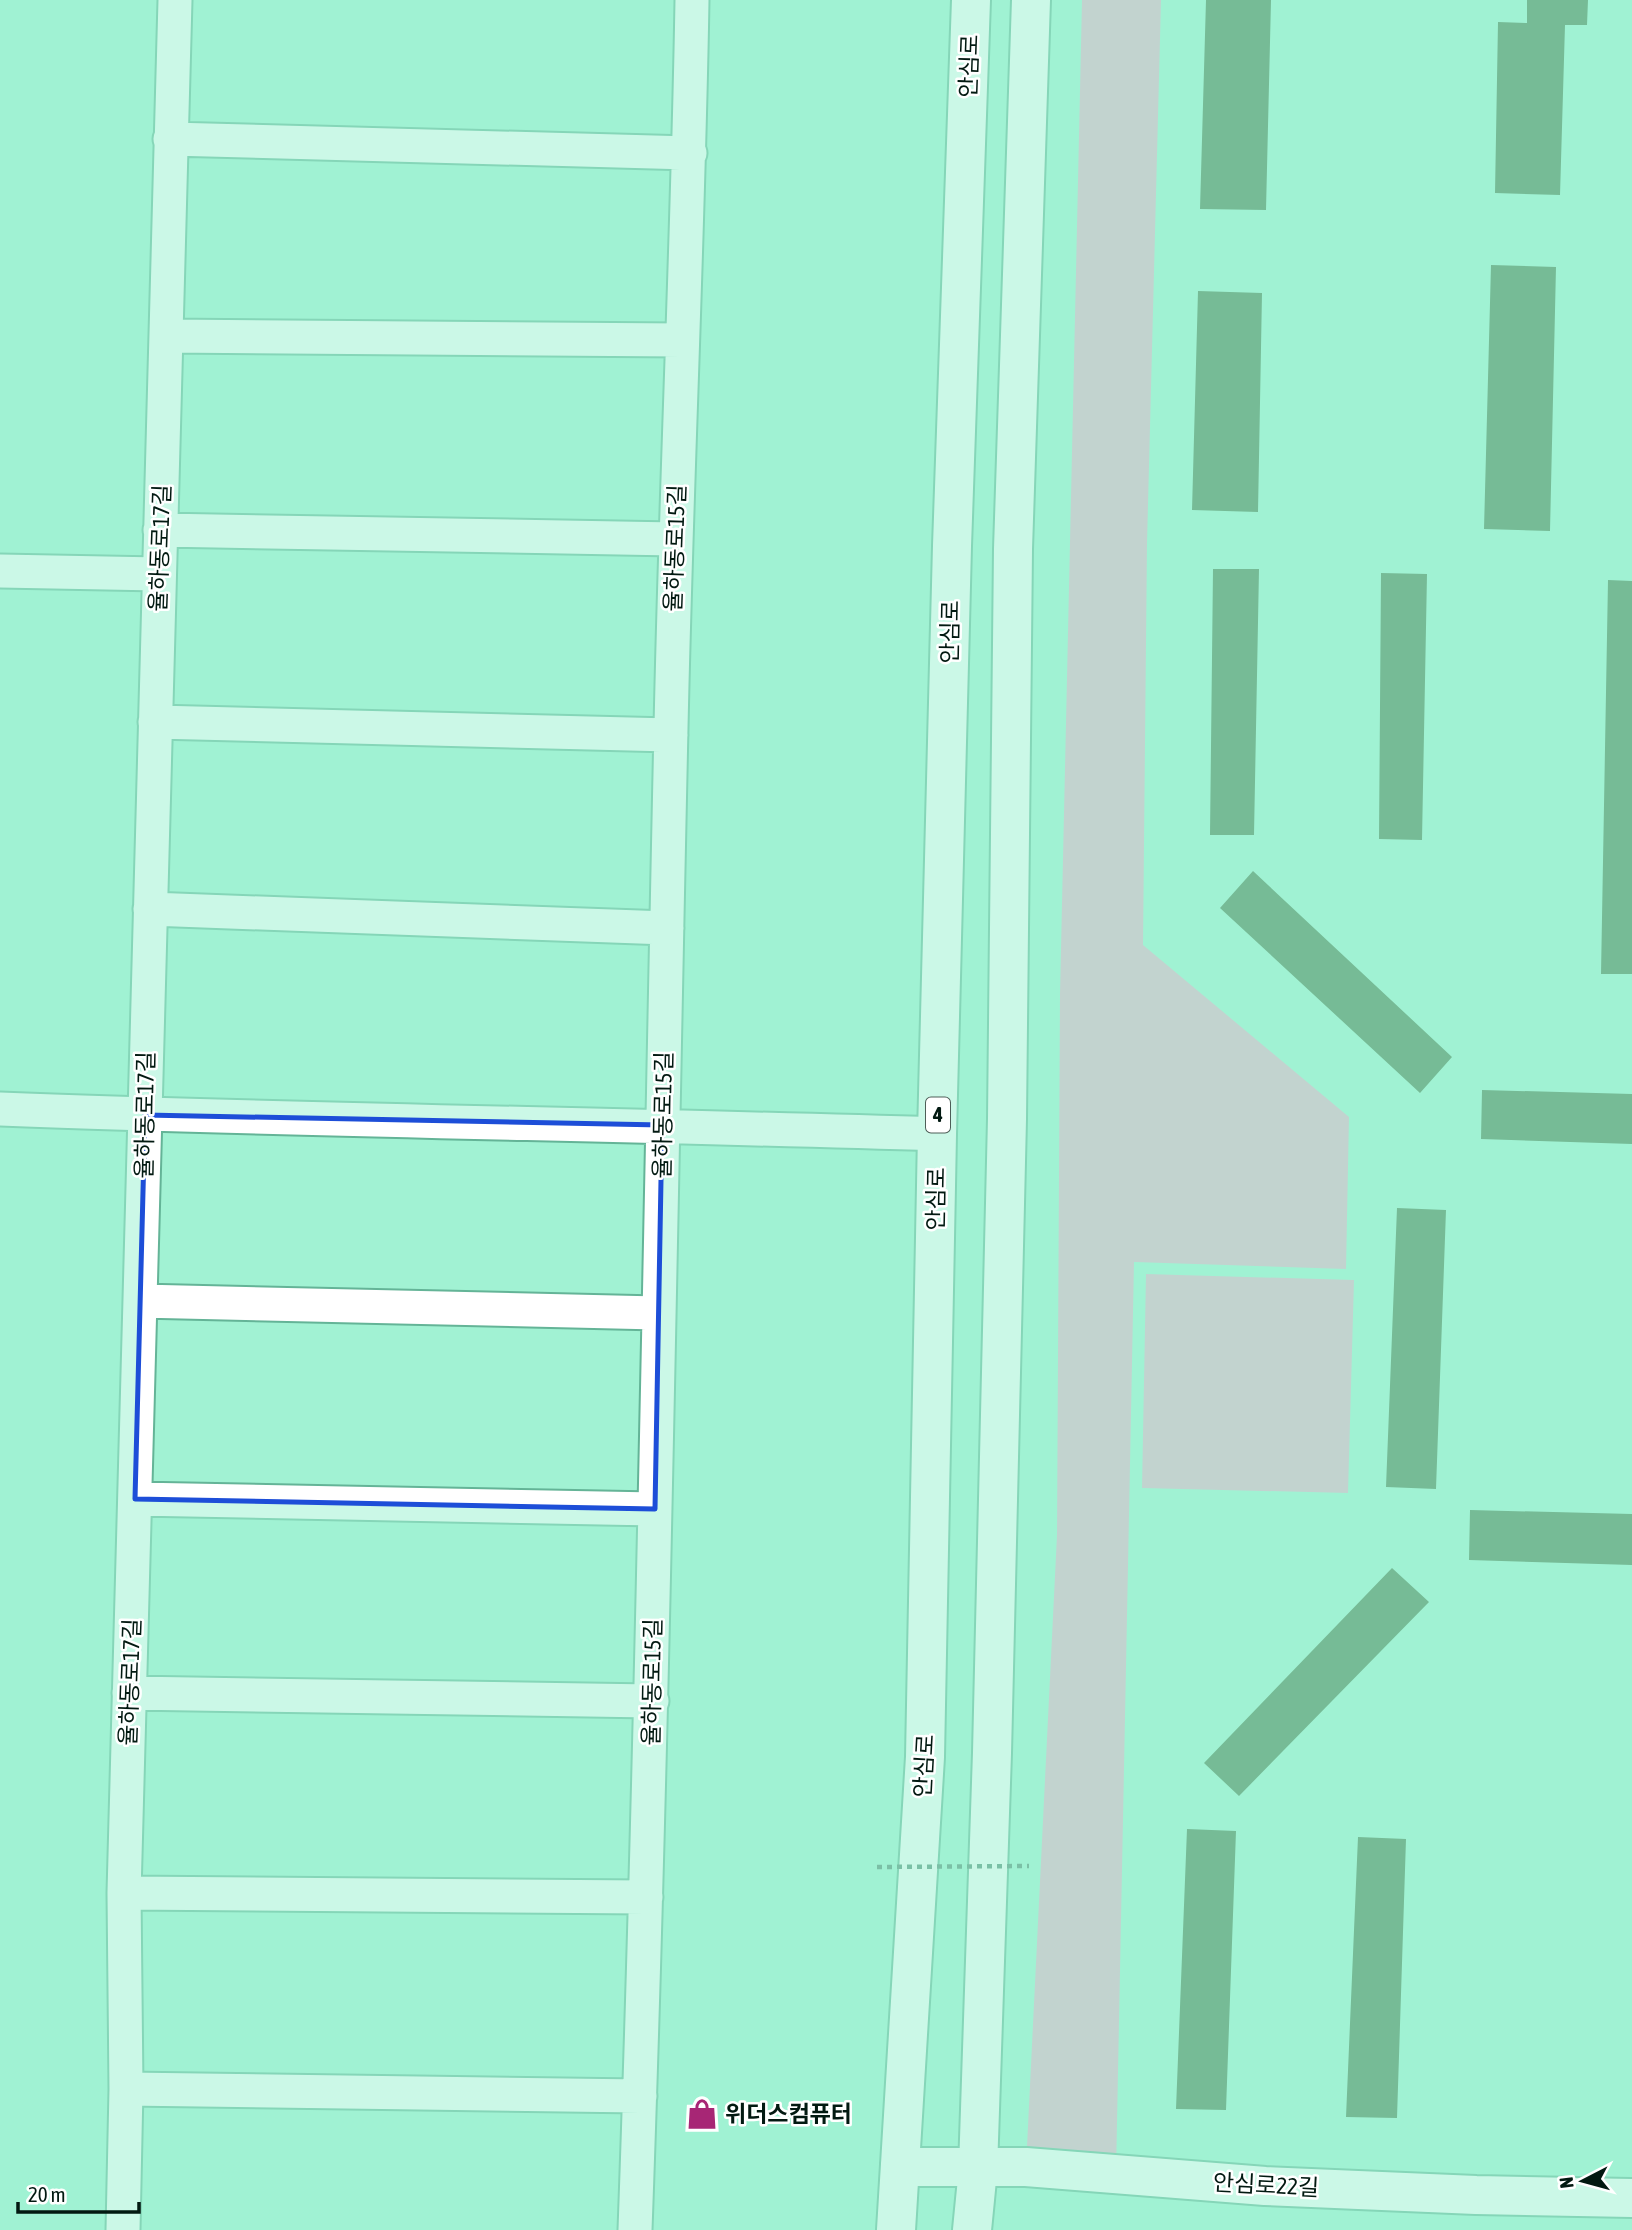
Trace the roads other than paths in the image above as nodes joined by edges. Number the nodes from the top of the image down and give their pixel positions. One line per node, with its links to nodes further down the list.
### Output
1 (174, 0): 5 (street, 율하동로17길)
2 (692, 0): 6 (street, 율하동로15길)
3 (971, 0): 20 (main road, 안심로 / 4)
4 (1031, 0): 32 (main road)
5 (170, 139): 6 (street); 7 (street, 율하동로17길)
6 (690, 153): 8 (street, 율하동로15길)
7 (166, 337): 8 (street); 9 (street, 율하동로17길)
8 (682, 340): 10 (street, 율하동로15길)
9 (160, 530): 10 (street); 12 (street, 율하동로17길)
10 (675, 539): 14 (street, 율하동로15길)
11 (0, 571): 12 (street)
12 (159, 574): 13 (street, 율하동로17길)
13 (155, 722): 14 (street); 15 (street, 율하동로17길)
14 (671, 735): 16 (street, 율하동로15길)
15 (150, 909): 16 (street); 18 (street, 율하동로17길)
16 (667, 928): 19 (street, 율하동로15길)
17 (0, 1109): 18 (street)
18 (145, 1115): 19 (street); 21 (street, 율하동로17길)
19 (662, 1125): 20 (street); 22 (street, 율하동로15길)
20 (937, 1133): 31 (main road, 안심로 / 4)
21 (140, 1301): 22 (street); 23 (street, 율하동로17길)
22 (658, 1313): 24 (street, 율하동로15길)
23 (135, 1499): 24 (street); 25 (street, 율하동로17길)
24 (655, 1509): 26 (street, 율하동로15길)
25 (129, 1693): 26 (street); 27 (street, 율하동로17길)
26 (652, 1701): 28 (street, 율하동로15길)
27 (124, 1893): 28 (street); 29 (street, 율하동로17길)
28 (646, 1897): 30 (street, 율하동로15길)
29 (126, 2089): 30 (street); 34 (street, 율하동로17길)
30 (640, 2096): 35 (street, 율하동로15길)
31 (900, 2167): 32 (main road, 안심로22길); 36 (main road, 안심로 / 4)
32 (978, 2169): 33 (main road, 안심로22길); 37 (main road)
33 (1632, 2198)
34 (123, 2230)
35 (635, 2230)
36 (896, 2230)
37 (972, 2230)

